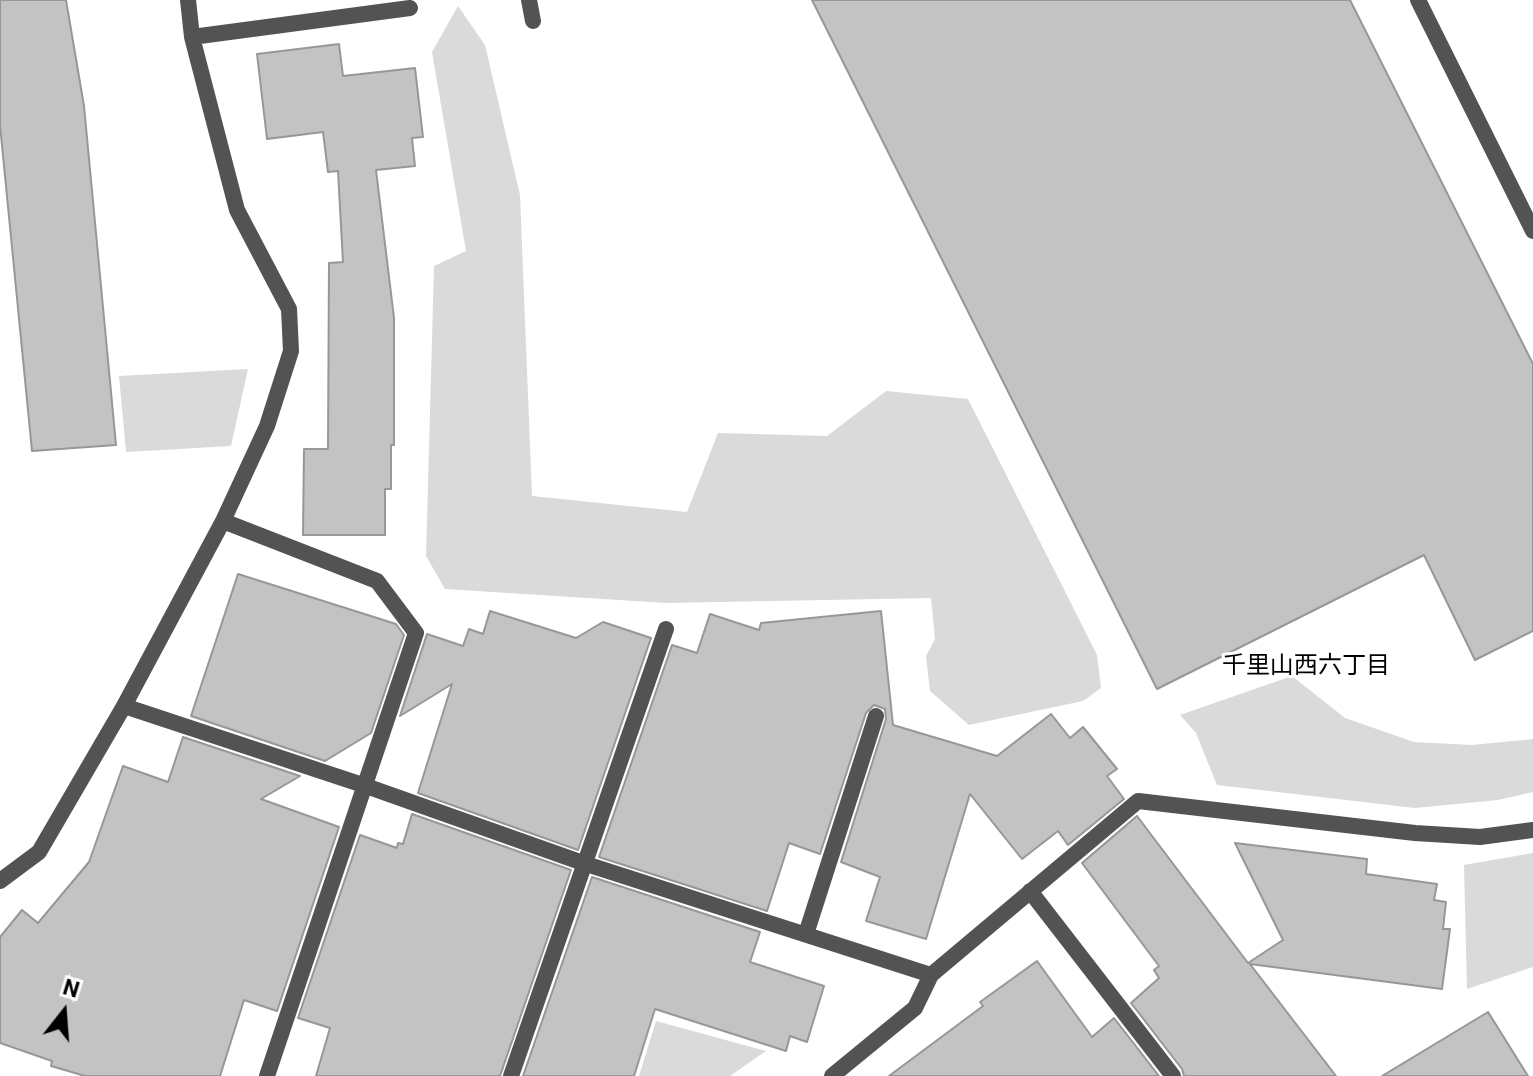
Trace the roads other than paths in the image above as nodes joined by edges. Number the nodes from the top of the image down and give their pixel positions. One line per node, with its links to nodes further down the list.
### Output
1 (188, 0): 6 (street)
2 (529, 0): 5 (street)
3 (1418, 0): 7 (street)
4 (410, 8): 6 (street)
5 (533, 21)
6 (192, 37): 8 (street)
7 (1533, 231)
8 (223, 521): 10 (street); 12 (street)
9 (666, 629): 14 (street)
10 (124, 706): 12 (street); 15 (street)
11 (876, 716): 17 (street)
12 (366, 786): 14 (street); 20 (street)
13 (1533, 830): 16 (street)
14 (583, 863): 17 (street); 21 (street)
15 (0, 881)
16 (1030, 891): 18 (street); 24 (street)
17 (806, 934): 18 (street)
18 (931, 975): 19 (street)
19 (850, 1062): 22 (street); 23 (street)
20 (267, 1076)
21 (511, 1076)
22 (832, 1076)
23 (861, 1076)
24 (1173, 1076)

